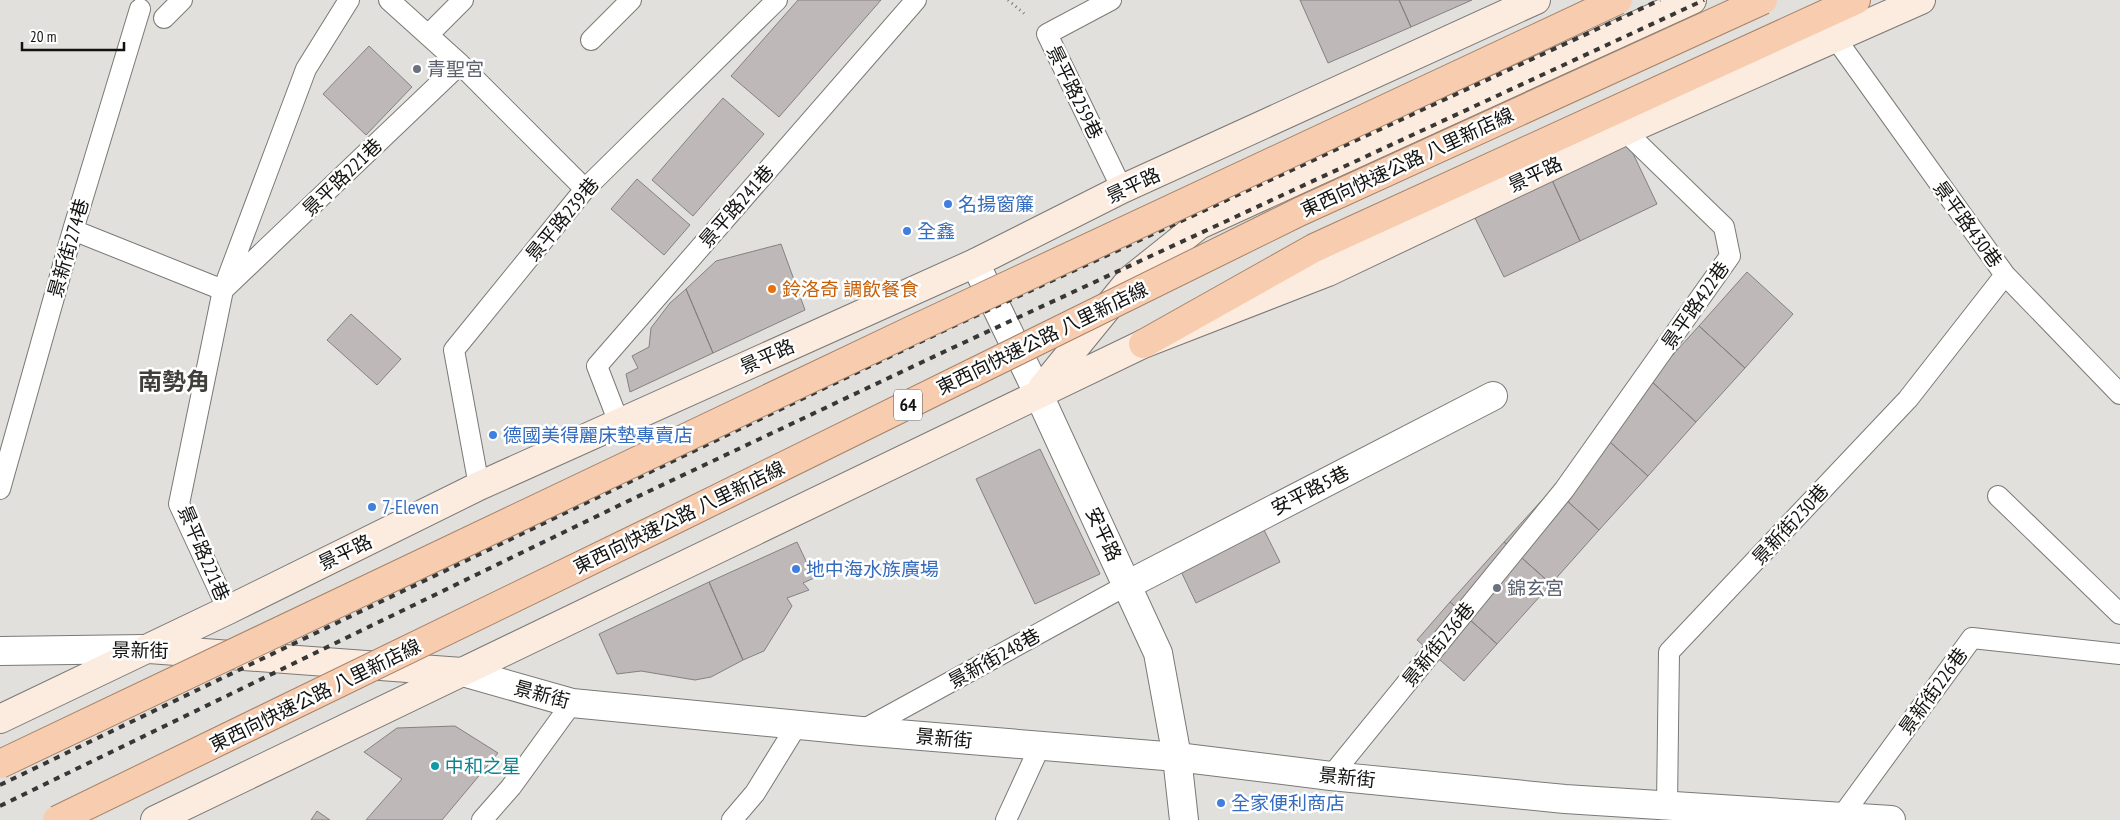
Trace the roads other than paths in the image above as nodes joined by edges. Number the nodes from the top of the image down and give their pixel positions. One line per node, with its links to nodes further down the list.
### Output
1 (182, 0): 16 (lane)
2 (349, 0): 27 (lane, 景平路221巷)
3 (389, 0): 17 (lane)
4 (463, 0): 17 (lane)
5 (631, 0): 19 (lane)
6 (777, 0): 22 (lane, 景平路239巷)
7 (916, 0): 32 (lane, 景平路241巷)
8 (1111, 0): 23 (lane, 景平路259巷)
9 (1536, 0): 23 (main road, 景平路)
10 (1618, 0): 50 (highway, bridge)
11 (1692, 0): 29 (main road, 景平路)
12 (1763, 0): 54 (highway, 東西向快速公路 八里新店線 / 64, bridge)
13 (1856, 0): 28 (highway)
14 (1921, 0): 18 (main road, 景平路)
15 (140, 8): 24 (lane, 景新街274巷)
16 (164, 18)
17 (428, 35): 20 (lane)
18 (1836, 39): 21 (main road, 景平路); 26 (lane, 景平路430巷)
19 (591, 40)
20 (460, 64): 22 (lane); 27 (lane, 景平路221巷)
21 (1625, 131): 28 (main road, 景平路); 35 (lane, 景平路422巷)
22 (585, 189): 33 (lane, 景平路239巷)
23 (1122, 189): 25 (main road, 景平路)
24 (73, 230): 27 (lane); 34 (lane, 景新街274巷)
25 (975, 263): 29 (street, 安平路); 32 (main road, 景平路)
26 (2005, 275): 30 (lane, 景平路430巷); 52 (lane, 景新街230巷)
27 (224, 290): 38 (lane, 景平路221巷)
28 (1143, 344): 29 (main road, 景平路)
29 (1038, 393): 37 (street, 安平路); 43 (main road, 景平路)
30 (2120, 394)
31 (1493, 396): 37 (street, 安平路5巷)
32 (619, 423): 33 (main road, 景平路)
33 (479, 486): 38 (main road, 景平路)
34 (0, 490)
35 (1564, 490): 51 (lane, 景新街236巷)
36 (1998, 496): 39 (lane)
37 (1127, 584): 47 (lane, 景新街248巷); 49 (street, 安平路)
38 (228, 610): 40 (main road, 景平路)
39 (2120, 614)
40 (145, 648): 41 (street, 景新街); 43 (main road, 景新街); 45 (main road, 景平路)
41 (0, 652)
42 (2120, 654): 53 (lane, 景新街226巷)
43 (463, 672): 44 (street, 景新街); 55 (main road, 景平路)
44 (572, 702): 46 (street, 景新街); 56 (lane)
45 (0, 718)
46 (797, 725): 47 (street, 景新街); 57 (lane)
47 (861, 732): 48 (street, 景新街)
48 (1040, 746): 49 (street, 景新街); 58 (lane)
49 (1177, 757): 51 (street, 景新街); 59 (street, 安平路)
50 (0, 764)
51 (1332, 776): 52 (street, 景新街)
52 (1667, 805): 53 (street, 景新街)
53 (1840, 818): 60 (street, 景新街)
54 (58, 820)
55 (155, 820)
56 (482, 820)
57 (732, 820)
58 (1006, 820)
59 (1184, 820)
60 (1891, 820)

